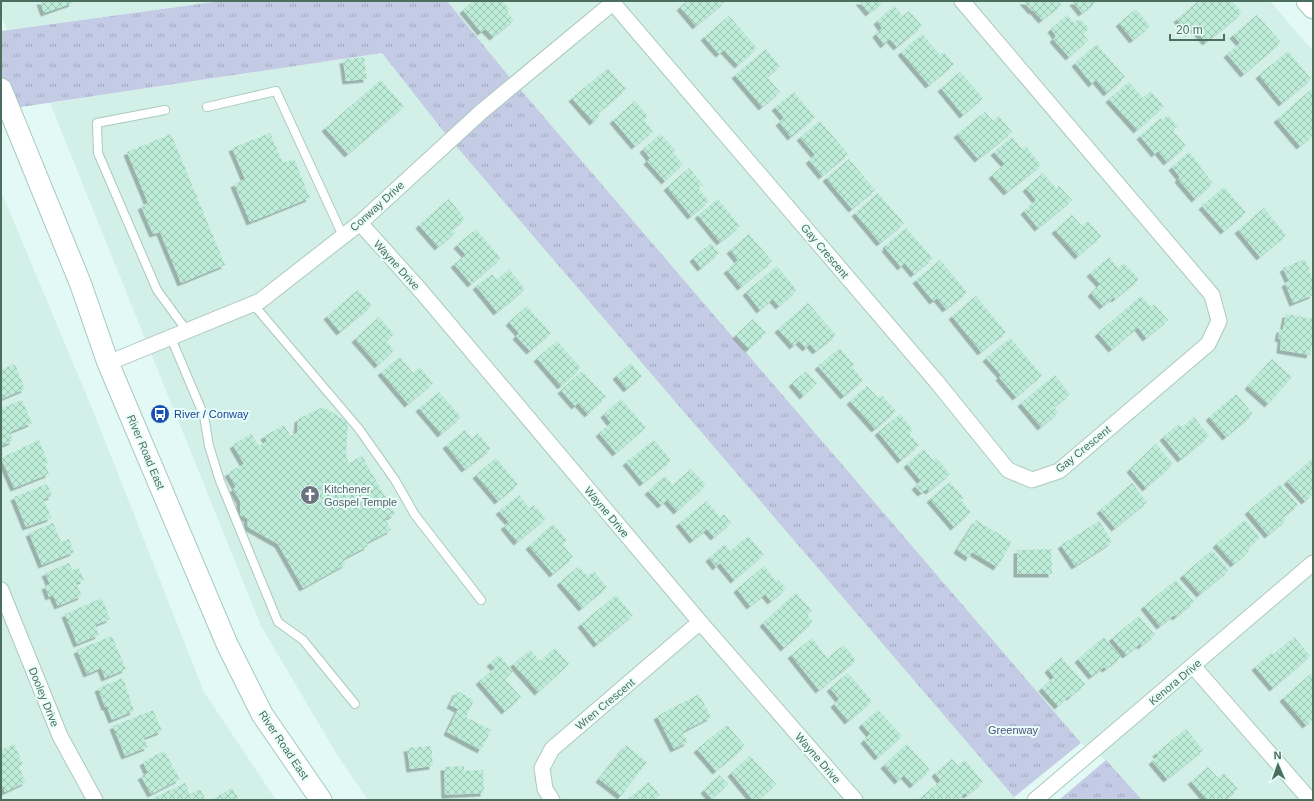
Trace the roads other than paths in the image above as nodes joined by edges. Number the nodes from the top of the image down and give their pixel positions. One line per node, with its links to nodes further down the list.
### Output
1 (962, 1): 3 (street, Gay Crescent)
2 (1307, 1): 4 (street)
3 (614, 2): 8 (street, Conway Drive)
4 (1313, 8)
5 (1, 90): 13 (street, River Road East)
6 (207, 107): 9 (lane)
7 (165, 110): 11 (lane)
8 (360, 223): 9 (street, Conway Drive); 17 (street, Wayne Drive)
9 (343, 236): 10 (street, Conway Drive)
10 (253, 304): 11 (street, Conway Drive); 16 (lane)
11 (187, 331): 12 (street, Conway Drive)
12 (171, 338): 13 (street, Conway Drive); 19 (lane)
13 (108, 363): 21 (street, River Road East)
14 (1313, 563): 18 (street, Kenora Drive)
15 (1, 590): 20 (street, Dooley Drive)
16 (481, 600)
17 (700, 622): 22 (street, Wren Crescent); 23 (street, Wayne Drive)
18 (1193, 666): 24 (street, Kenora Drive); 25 (street)
19 (355, 704)
20 (95, 800)
21 (321, 800)
22 (552, 800)
23 (855, 800)
24 (1035, 800)
25 (1310, 800)

